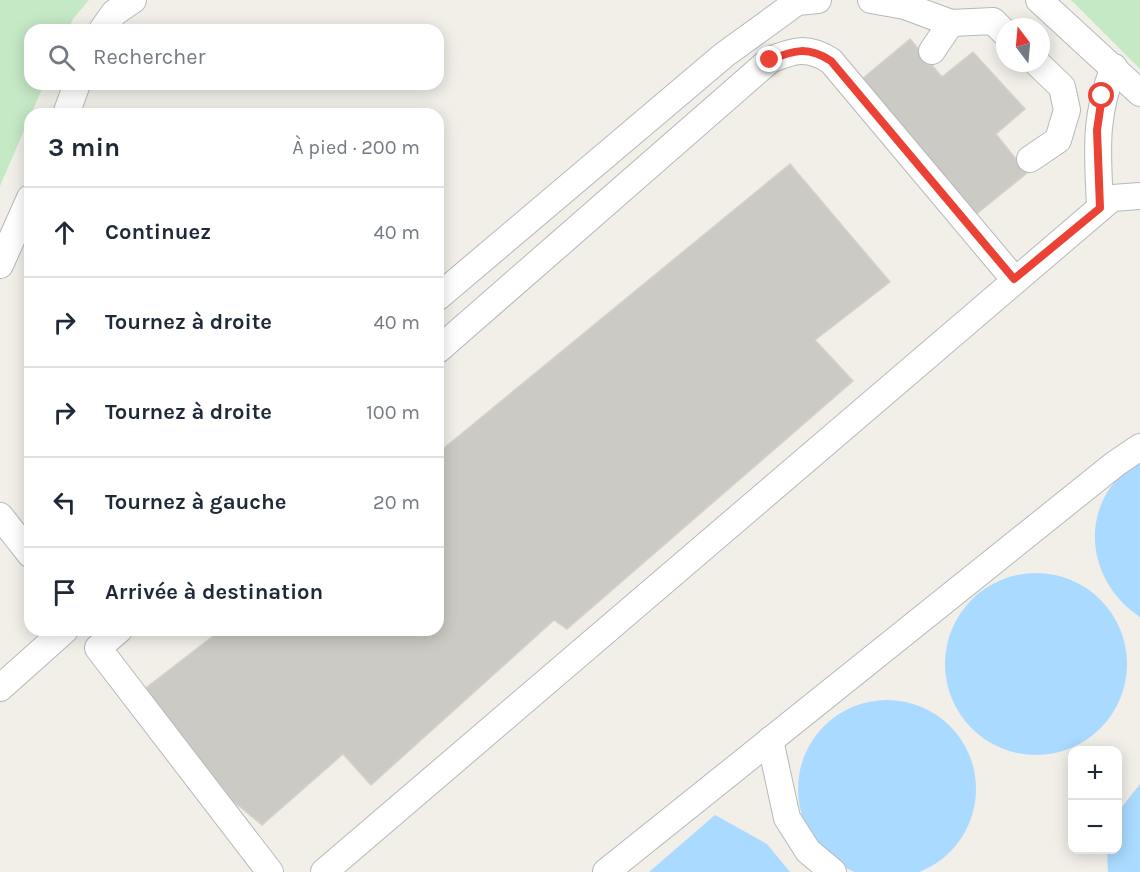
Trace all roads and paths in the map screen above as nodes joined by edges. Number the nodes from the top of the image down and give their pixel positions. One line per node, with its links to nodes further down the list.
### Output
1 (133, 0): 6 (street)
2 (818, 0): 20 (street)
3 (871, 0): 5 (street)
4 (1039, 0): 9 (street)
5 (951, 23): 7 (street); 8 (street)
6 (106, 24)
7 (996, 24)
8 (932, 51)
9 (1114, 67): 12 (street); 16 (street)
10 (1046, 72): 14 (street)
11 (75, 90): 13 (street)
12 (1140, 93)
13 (68, 108)
14 (1030, 159)
15 (1140, 196): 16 (street)
16 (1100, 208): 19 (street)
17 (24, 211): 18 (street)
18 (0, 265)
19 (1014, 279): 21 (street); 30 (street)
20 (444, 292)
21 (444, 345)
22 (1140, 447): 28 (street)
23 (0, 516): 24 (street)
24 (24, 546)
25 (58, 636): 27 (street)
26 (104, 636): 29 (street)
27 (0, 688)
28 (770, 740): 31 (street); 32 (street)
29 (270, 872)
30 (324, 872)
31 (606, 872)
32 (833, 872)

